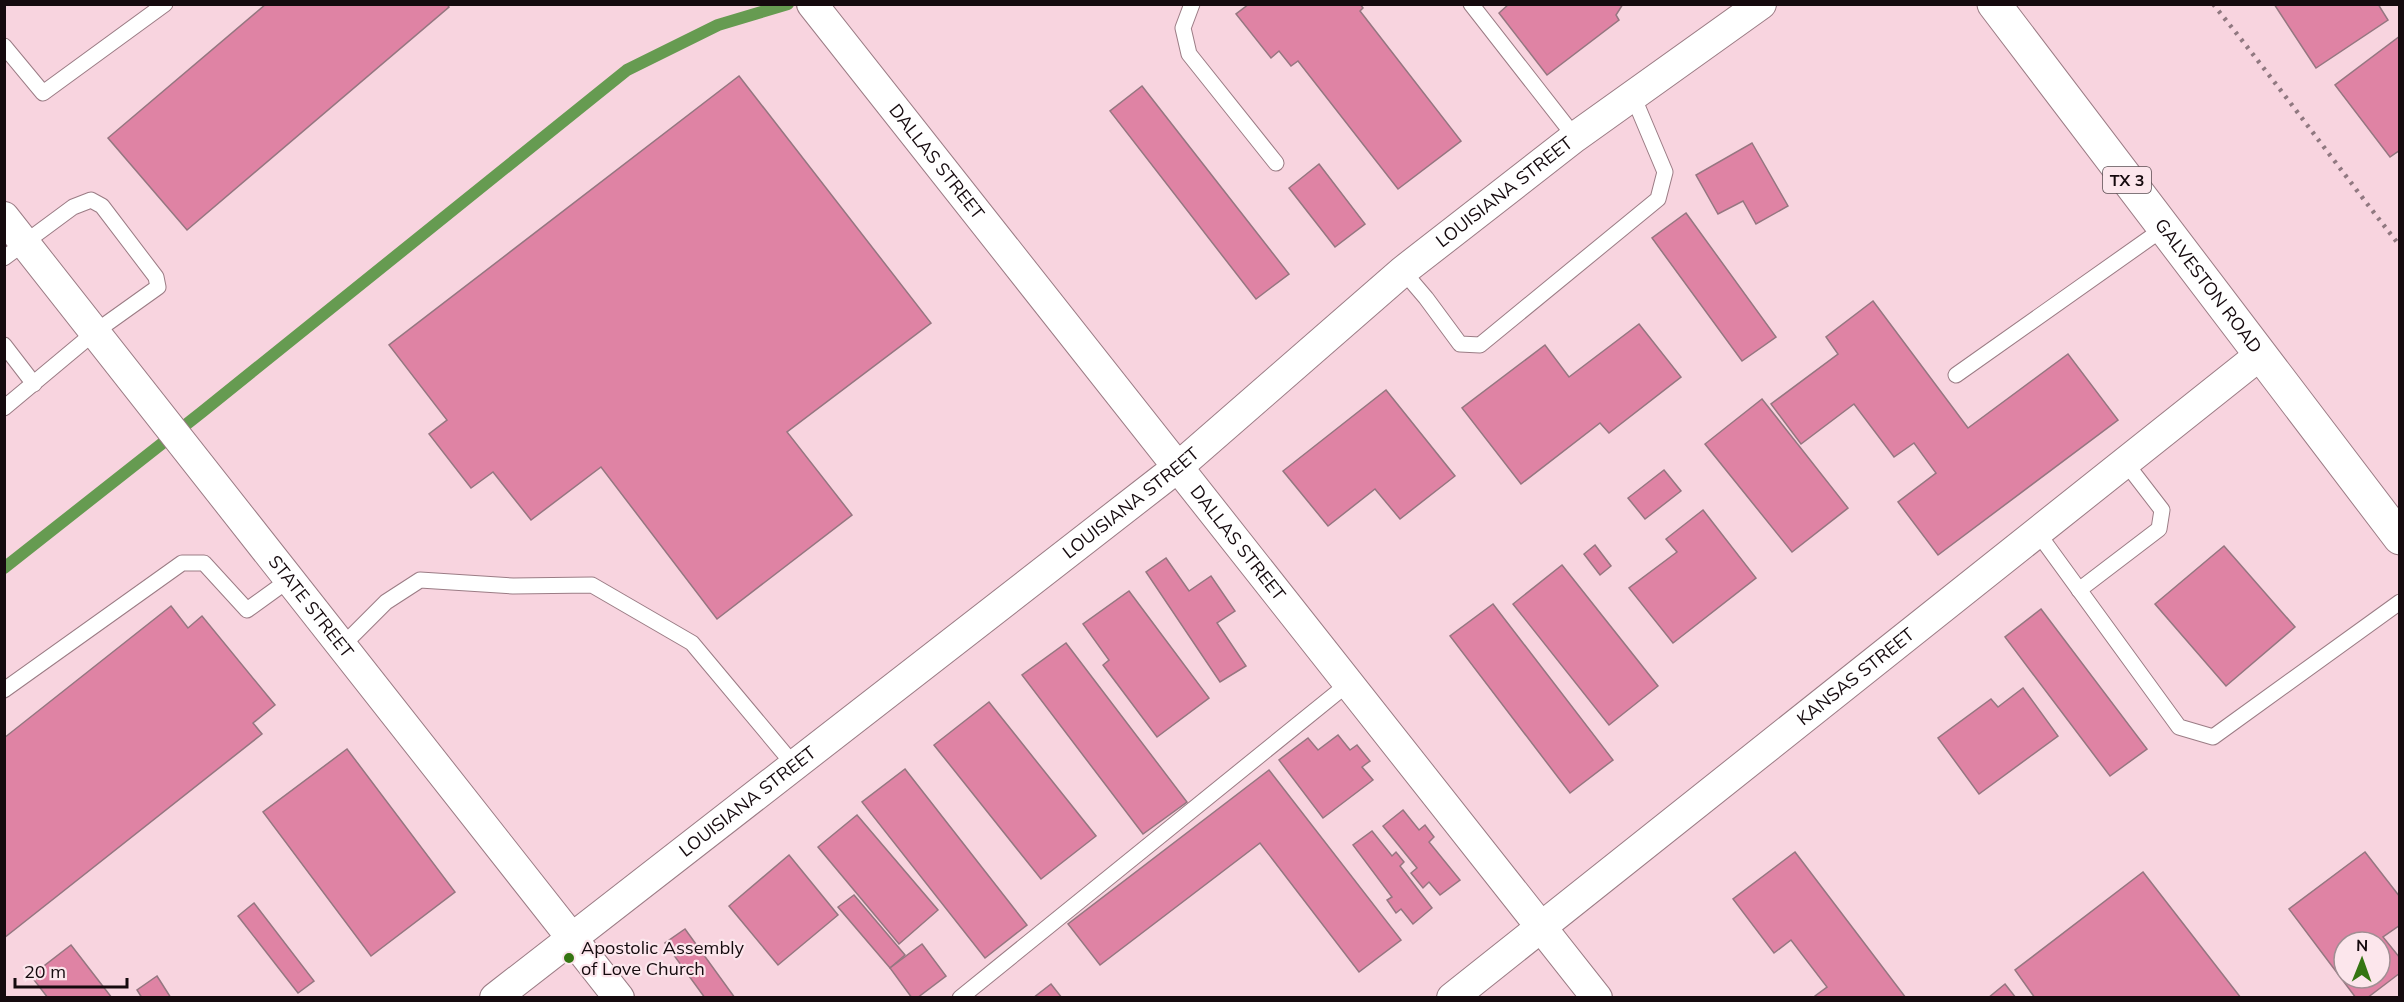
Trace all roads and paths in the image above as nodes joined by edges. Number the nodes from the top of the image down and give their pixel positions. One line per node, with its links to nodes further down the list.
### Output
1 (165, 4): 7 (lane)
2 (812, 4): 22 (street, DALLAS STREET)
3 (1192, 4): 10 (lane)
4 (1471, 4): 9 (lane)
5 (1761, 4): 8 (street, LOUISIANA STREET)
6 (1994, 4): 12 (main road, GALVESTON ROAD / TX 3)
7 (4, 46)
8 (1633, 96): 9 (street, LOUISIANA STREET); 14 (lane)
9 (1575, 137): 14 (street, LOUISIANA STREET)
10 (1276, 163)
11 (4, 217): 13 (street, STATE STREET)
12 (2164, 228): 17 (main road, GALVESTON ROAD / TX 3); 18 (lane)
13 (14, 250): 15 (street, STATE STREET); 15 (lane)
14 (1403, 271): 22 (street, LOUISIANA STREET)
15 (95, 332): 19 (lane); 25 (street, STATE STREET)
16 (4, 345): 19 (lane)
17 (2260, 355): 21 (street, KANSAS STREET); 24 (main road, GALVESTON ROAD / TX 3)
18 (1956, 375)
19 (34, 384): 20 (lane)
20 (4, 408)
21 (2125, 462): 23 (street, KANSAS STREET); 26 (lane)
22 (1178, 467): 29 (street, DALLAS STREET); 31 (street, LOUISIANA STREET)
23 (2037, 532): 26 (lane); 32 (street, KANSAS STREET)
24 (2400, 538)
25 (290, 579): 28 (street, STATE STREET); 30 (lane)
26 (2079, 590): 27 (lane)
27 (2400, 602)
28 (342, 646): 31 (lane); 33 (street, STATE STREET)
29 (1349, 683): 32 (street, DALLAS STREET); 36 (lane)
30 (4, 690)
31 (794, 765): 33 (street, LOUISIANA STREET)
32 (1541, 927): 37 (street, KANSAS STREET); 38 (street, DALLAS STREET)
33 (572, 938): 34 (street, LOUISIANA STREET); 35 (street, STATE STREET)
34 (495, 998)
35 (620, 998)
36 (960, 998)
37 (1452, 998)
38 (1597, 998)

